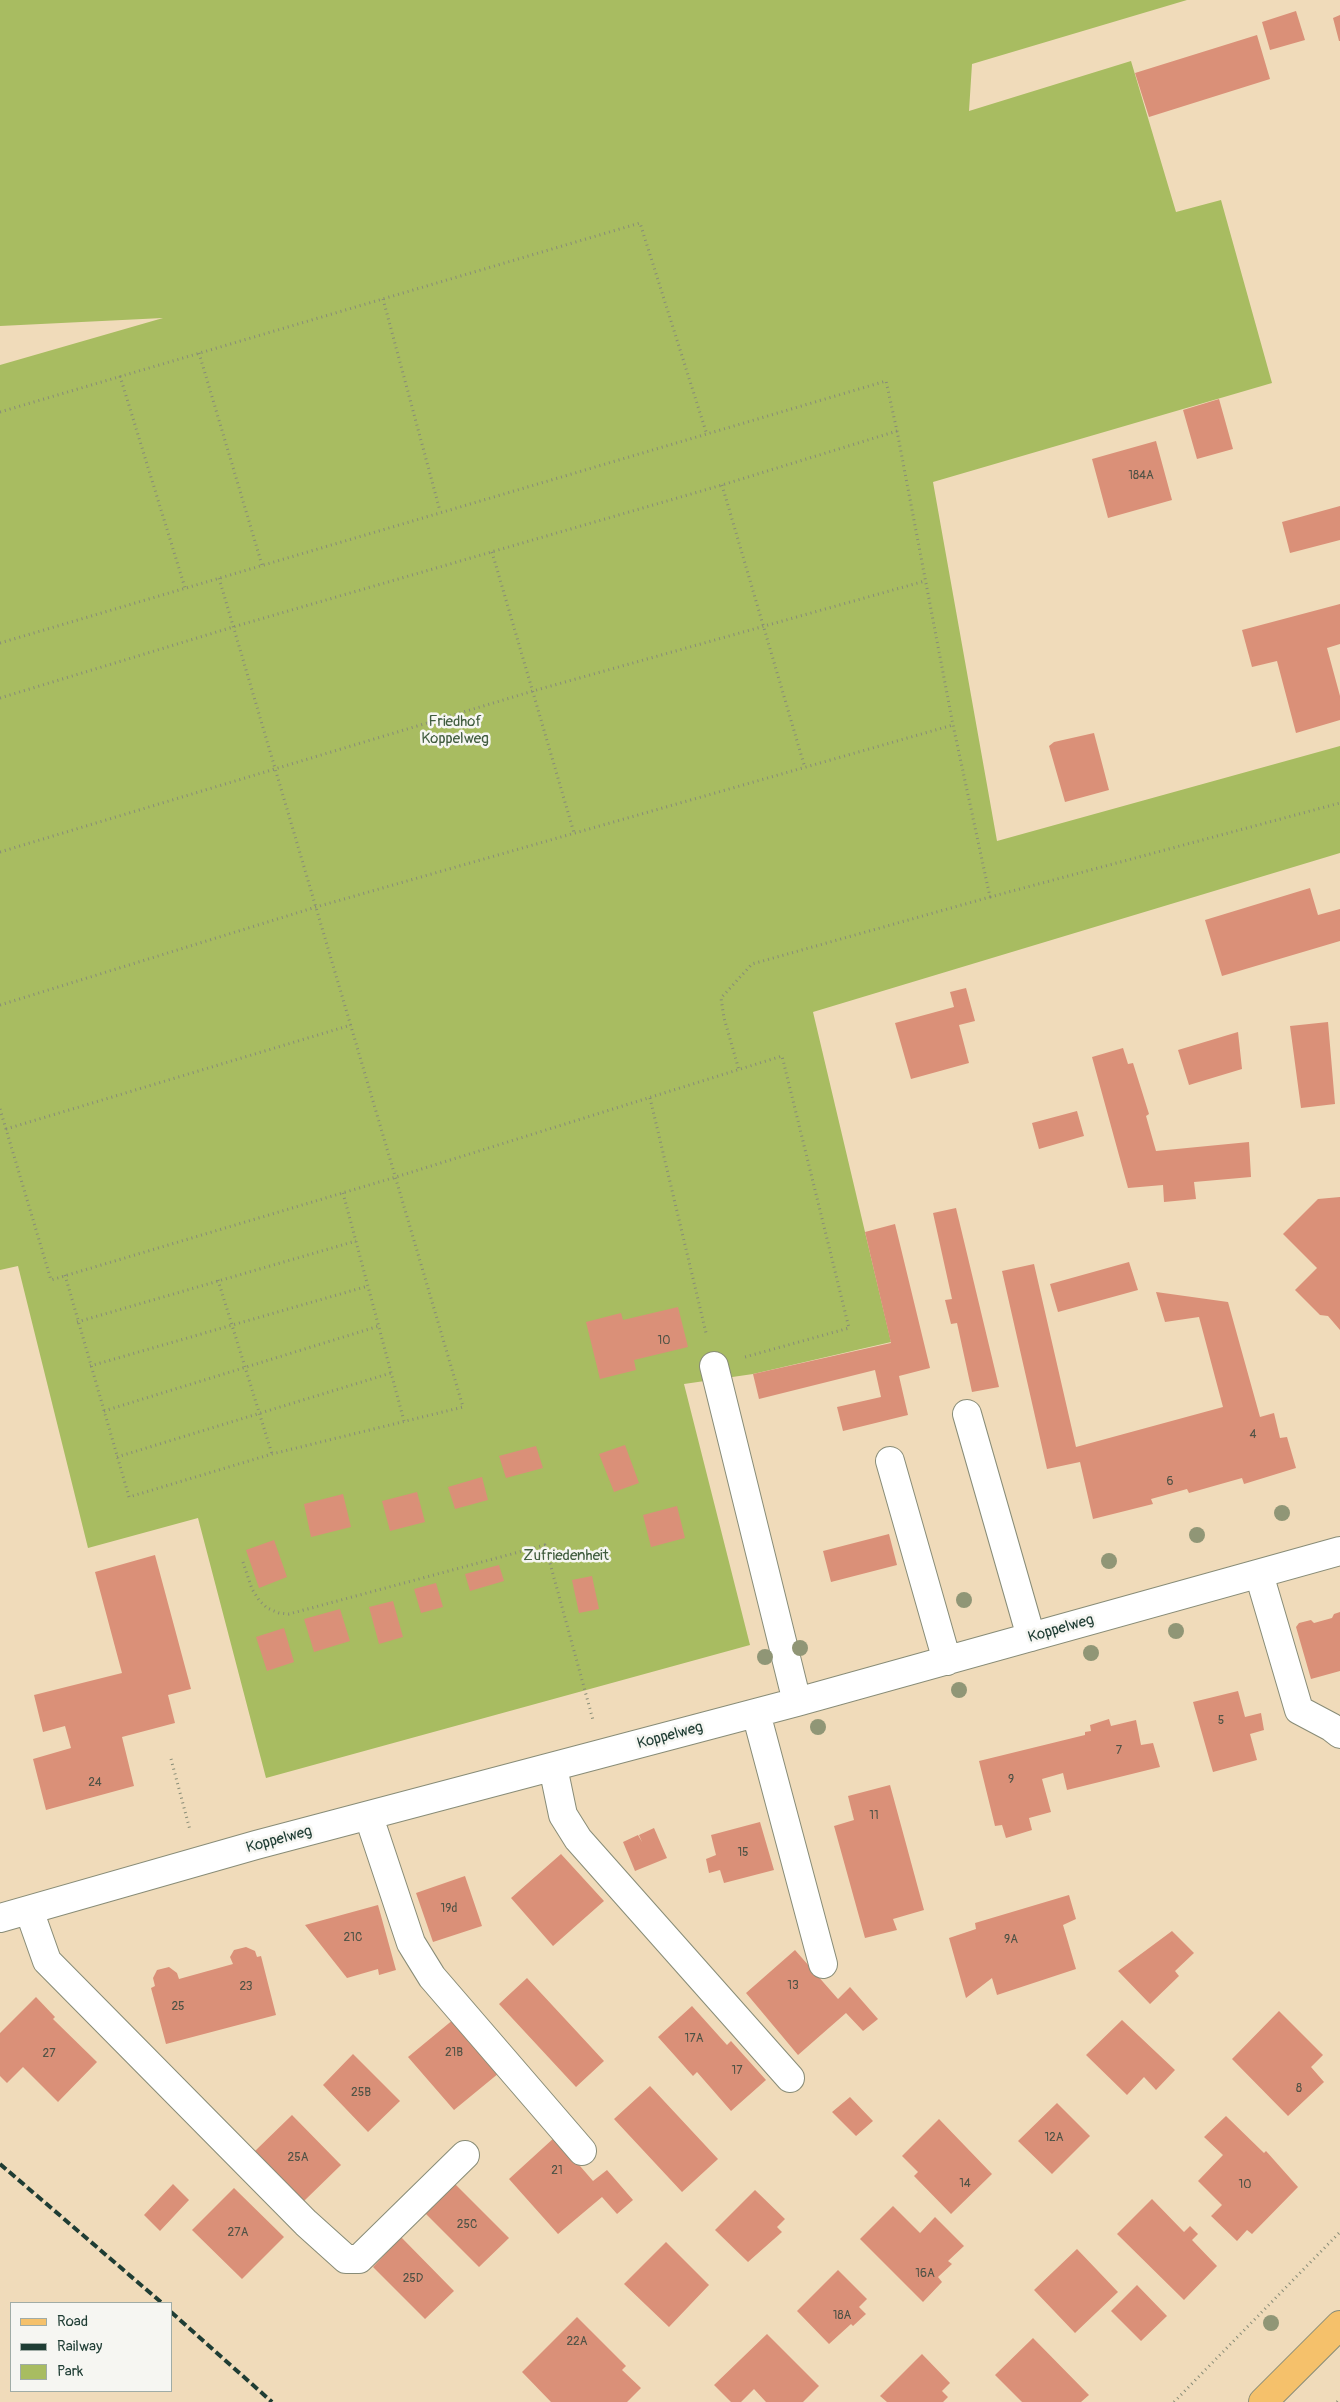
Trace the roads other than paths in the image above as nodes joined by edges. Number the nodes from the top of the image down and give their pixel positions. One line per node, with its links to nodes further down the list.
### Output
1 (714, 1366): 8 (street)
2 (967, 1414): 6 (street)
3 (890, 1461): 7 (street)
4 (1340, 1551): 5 (street, Koppelweg)
5 (1259, 1574): 6 (street, Koppelweg); 10 (street)
6 (1031, 1637): 7 (street, Koppelweg)
7 (947, 1661): 8 (street, Koppelweg)
8 (797, 1702): 9 (street, Koppelweg)
9 (756, 1713): 11 (street, Koppelweg); 15 (street)
10 (1340, 1734)
11 (553, 1767): 12 (street, Koppelweg); 16 (street)
12 (369, 1817): 13 (street, Koppelweg); 17 (street)
13 (29, 1910): 14 (street, Koppelweg); 18 (street)
14 (0, 1918)
15 (823, 1964)
16 (790, 2078)
17 (582, 2151)
18 (464, 2155)
19 (1340, 2325): 20 (main road)
20 (1263, 2402)

